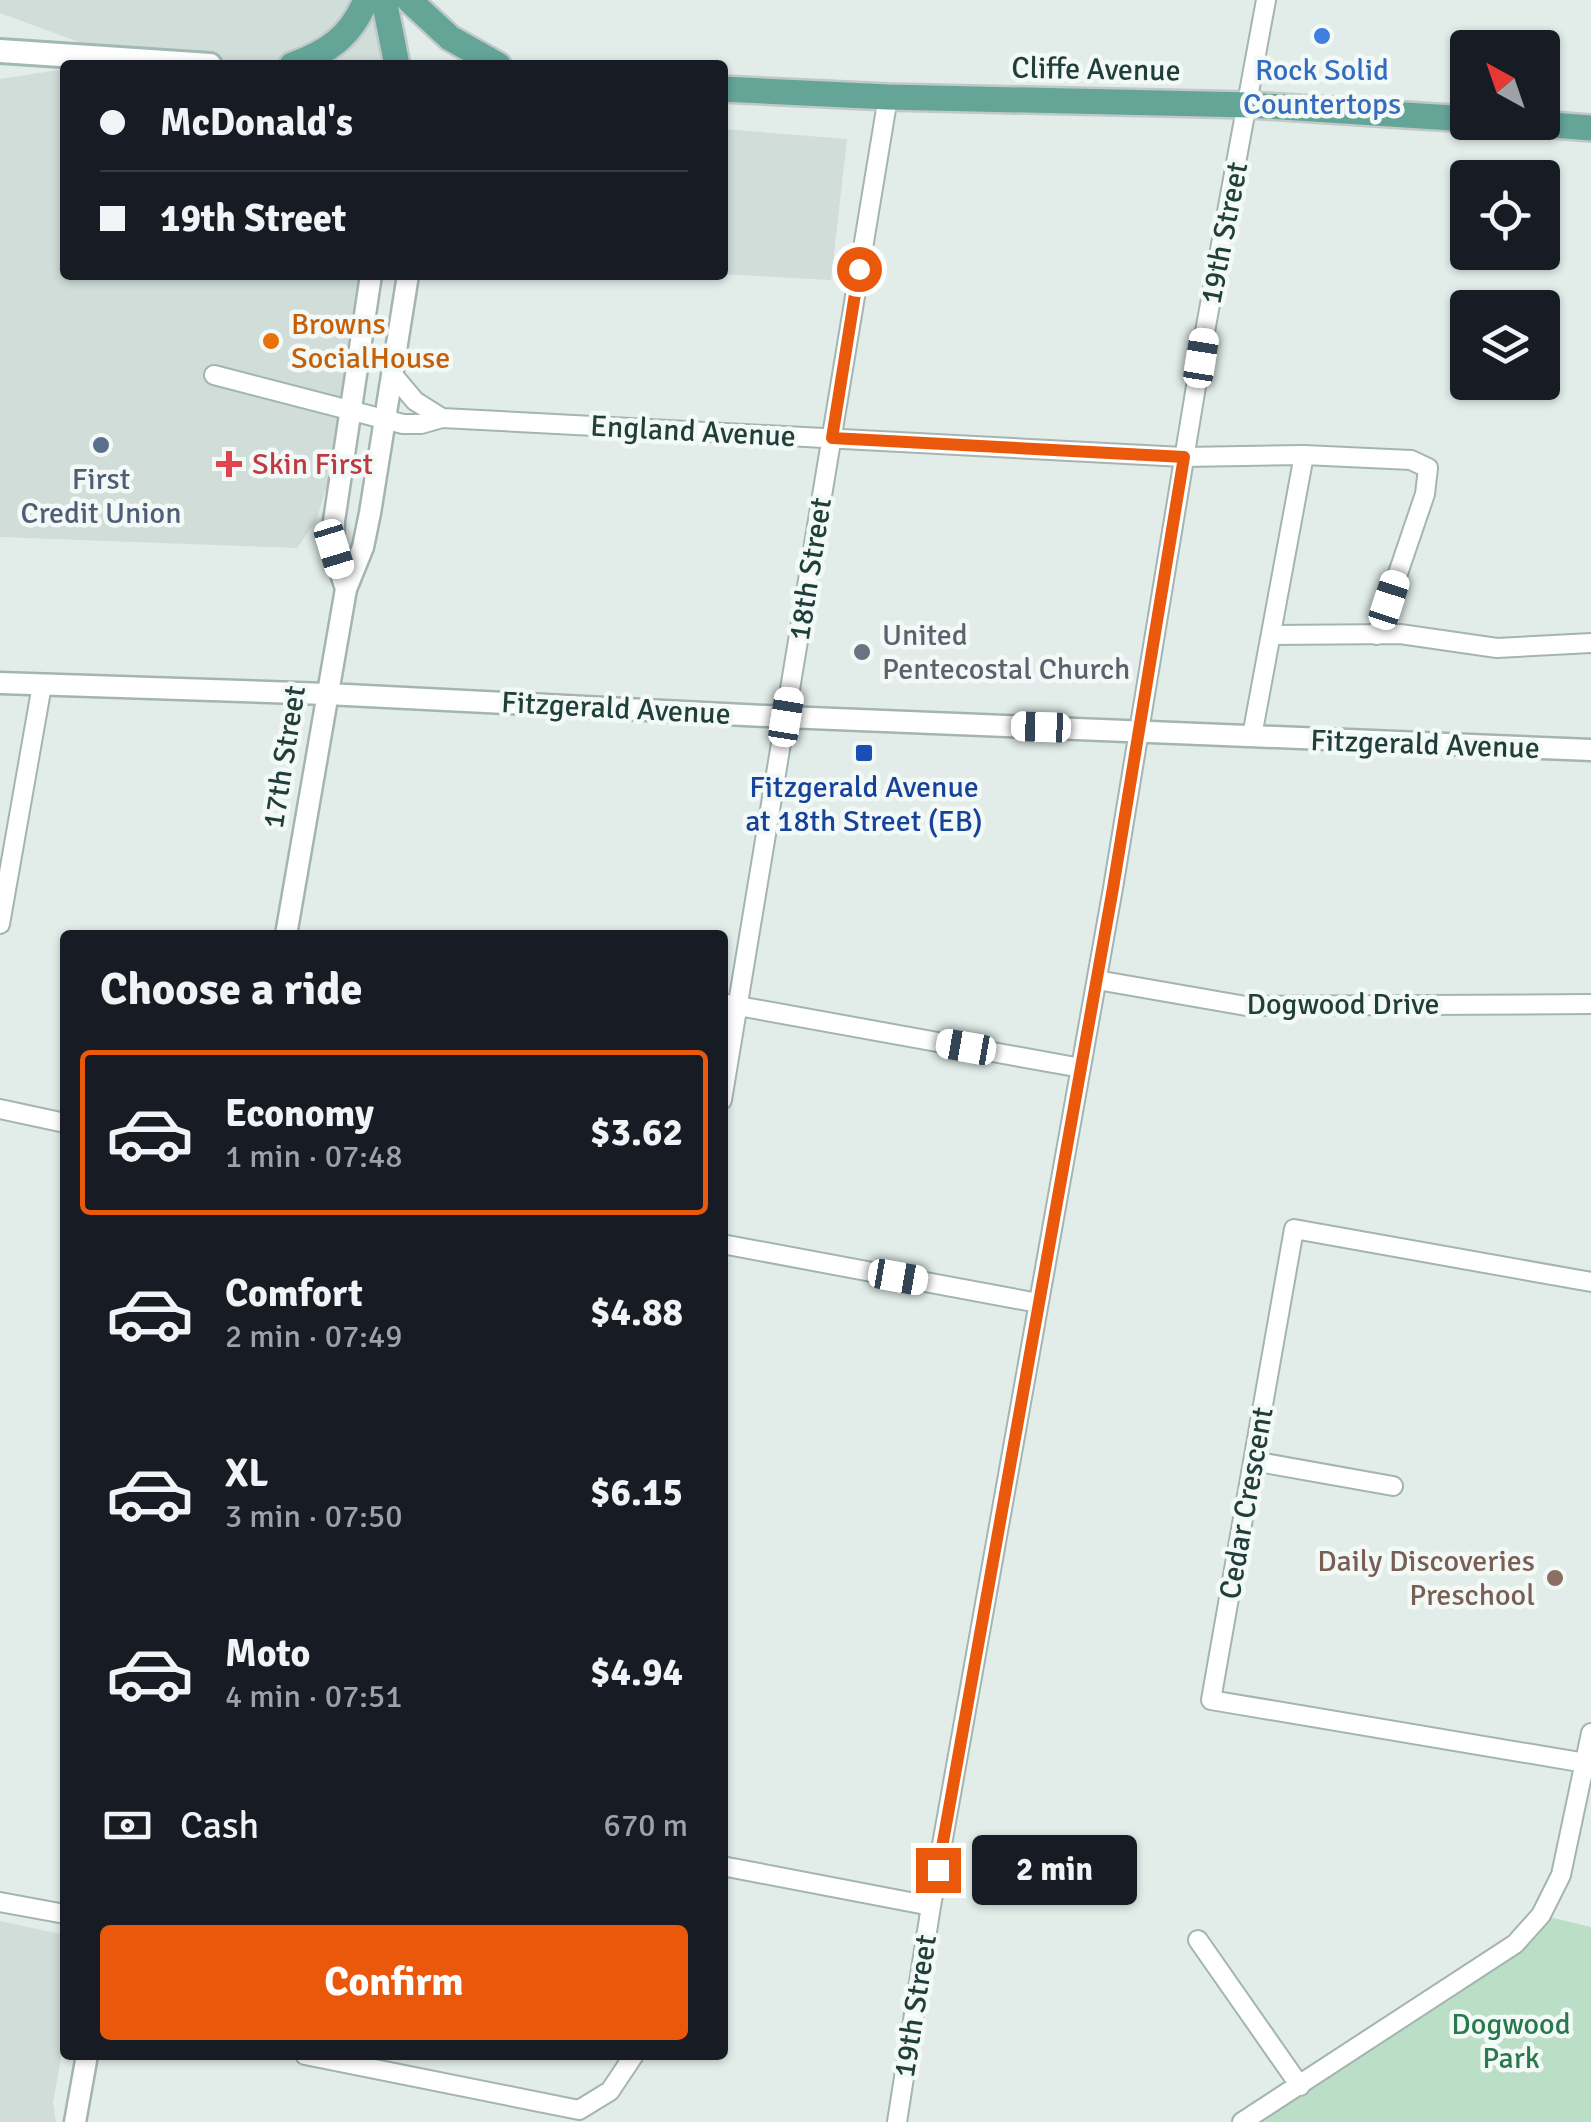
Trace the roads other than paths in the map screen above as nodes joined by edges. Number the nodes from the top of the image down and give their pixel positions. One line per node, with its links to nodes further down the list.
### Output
1 (366, 0): 7 (main road)
2 (384, 0): 8 (main road)
3 (409, 0): 9 (main road)
4 (1266, 0): 12 (street, 19th Street)
5 (0, 51): 6 (main road)
6 (135, 60)
7 (306, 60)
8 (397, 60)
9 (489, 60)
10 (728, 89): 11 (main road, Cliffe Avenue)
11 (888, 97): 12 (main road, Cliffe Avenue); 23 (street, 18th Street)
12 (1249, 105): 13 (main road, Cliffe Avenue); 25 (street, 19th Street)
13 (1450, 118)
14 (1560, 126): 15 (main road)
15 (1591, 128)
16 (370, 280): 20 (street, 17th Street)
17 (407, 280): 19 (street, 17th Street)
18 (214, 375): 20 (street, England Avenue)
19 (394, 376): 21 (street); 22 (street, 17th Street)
20 (350, 410): 22 (street, England Avenue); 26 (street, 17th Street)
21 (442, 418): 22 (street, England Avenue); 23 (street, England Avenue)
22 (386, 420): 26 (street, 17th Street)
23 (832, 438): 25 (street, England Avenue); 33 (street, 18th Street)
24 (1304, 455): 25 (street, England Avenue); 27 (street); 28 (street, England Avenue)
25 (1184, 457): 34 (street, 19th Street)
26 (346, 589): 32 (street, 17th Street)
27 (1271, 635): 28 (street); 35 (street)
28 (1377, 635): 29 (street)
29 (1591, 644)
30 (0, 683): 31 (street, Fitzgerald Avenue)
31 (42, 685): 32 (street, Fitzgerald Avenue); 37 (street)
32 (328, 694): 33 (street, Fitzgerald Avenue); 38 (street, 17th Street)
33 (786, 717): 34 (street, Fitzgerald Avenue); 41 (street, 18th Street)
34 (1139, 732): 35 (street, Fitzgerald Avenue); 39 (street, 19th Street)
35 (1252, 736): 36 (street, Fitzgerald Avenue)
36 (1591, 750)
37 (0, 924)
38 (287, 930)
39 (1096, 980): 40 (street, Dogwood Drive); 42 (street, 19th Street)
40 (1591, 1004)
41 (730, 1005): 42 (street)
42 (1081, 1068): 47 (street, 19th Street)
43 (0, 1110): 44 (street)
44 (60, 1122)
45 (728, 1245): 47 (street)
46 (1591, 1282): 48 (street, Cedar Crescent)
47 (1038, 1303): 54 (street, 19th Street)
48 (1253, 1461): 49 (street); 51 (street, Cedar Crescent)
49 (1393, 1486)
50 (1591, 1734): 51 (street)
51 (1588, 1763): 60 (street)
52 (728, 1867): 54 (street)
53 (0, 1902): 55 (street)
54 (932, 1906): 62 (street, 19th Street)
55 (60, 1913)
56 (1198, 1940): 60 (street)
57 (86, 2060): 61 (street)
58 (330, 2060): 59 (street)
59 (631, 2060)
60 (1300, 2086): 63 (street)
61 (74, 2122)
62 (897, 2122)
63 (1242, 2122)

